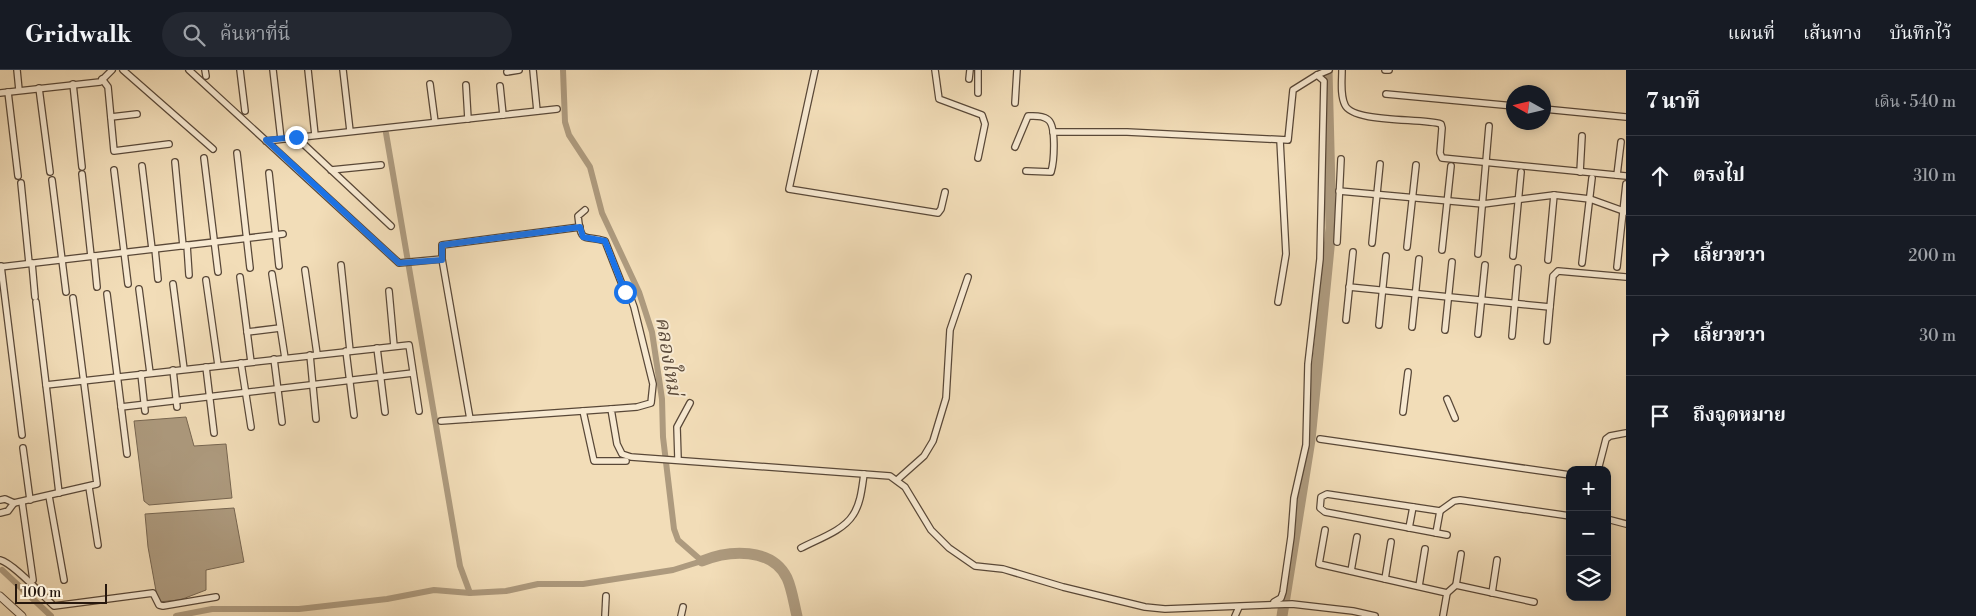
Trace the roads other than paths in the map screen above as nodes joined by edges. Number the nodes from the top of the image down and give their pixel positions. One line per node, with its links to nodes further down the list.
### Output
1 (17, 70): 29 (street)
2 (112, 70): 22 (street)
3 (123, 70): 58 (street)
4 (188, 70): 53 (street)
5 (240, 70): 38 (street)
6 (272, 70): 52 (street)
7 (308, 70): 49 (street)
8 (343, 70): 47 (street)
9 (519, 70): 20 (street)
10 (533, 70): 39 (street)
11 (815, 70): 85 (street)
12 (935, 70): 61 (street)
13 (970, 70): 23 (street)
14 (978, 70): 32 (street)
15 (1017, 70): 34 (street)
16 (1329, 70): 21 (street)
17 (1342, 70): 64 (street)
18 (1385, 70): 19 (street)
19 (1389, 70)
20 (507, 72)
21 (1318, 74): 54 (street); 255 (street)
22 (102, 79): 24 (street); 43 (street)
23 (970, 80)
24 (72, 84): 28 (street); 110 (street)
25 (430, 84): 45 (street)
26 (466, 85): 44 (street)
27 (500, 86): 41 (street)
28 (40, 88): 29 (street); 72 (street)
29 (19, 90): 30 (street)
30 (8, 92): 31 (street); 78 (street)
31 (0, 93)
32 (978, 93)
33 (1386, 94): 35 (street)
34 (1015, 103)
35 (1506, 105)
36 (557, 109): 39 (street)
37 (1551, 110): 42 (street)
38 (246, 111)
39 (537, 111): 41 (street)
40 (137, 114): 43 (street)
41 (503, 115): 44 (street)
42 (1626, 117)
43 (111, 118): 56 (street)
44 (468, 119): 45 (street)
45 (435, 122): 47 (street)
46 (1489, 126): 64 (street)
47 (350, 131): 49 (street)
48 (1053, 132): 54 (street); 57 (street); 73 (street)
49 (315, 135): 51 (street)
50 (1582, 136): 75 (street)
51 (296, 137): 52 (street); 71 (street)
52 (281, 139): 53 (street)
53 (266, 140): 115 (street)
54 (1280, 140): 149 (street)
55 (1621, 142): 77 (street)
56 (169, 144)
57 (1015, 147)
58 (213, 150)
59 (237, 154): 99 (street)
60 (204, 158): 100 (street)
61 (978, 158)
62 (1340, 160): 84 (street)
63 (175, 162): 103 (street)
64 (1486, 163): 75 (street); 92 (street)
65 (1380, 164): 86 (street)
66 (381, 165): 71 (street)
67 (1416, 165): 88 (street)
68 (142, 166): 105 (street)
69 (1451, 166): 91 (street)
70 (114, 170): 107 (street)
71 (331, 170): 95 (street)
72 (50, 172)
73 (1026, 172)
74 (1521, 172): 89 (street)
75 (1580, 172): 77 (street)
76 (269, 173): 98 (street)
77 (1617, 175): 79 (street)
78 (18, 176)
79 (1626, 176)
80 (1592, 178): 90 (street)
81 (52, 180): 114 (street)
82 (21, 183): 118 (street)
83 (1626, 184): 94 (street)
84 (1339, 191): 86 (street); 101 (street)
85 (945, 192)
86 (1377, 194): 88 (street); 102 (street)
87 (1554, 195): 89 (street); 90 (street); 116 (street)
88 (1412, 198): 91 (street); 104 (street)
89 (1518, 199): 92 (street); 112 (street)
90 (1590, 199): 94 (street); 119 (street)
91 (1447, 201): 92 (street); 106 (street)
92 (1483, 204): 109 (street)
93 (585, 210): 96 (street)
94 (1624, 211): 124 (street)
95 (391, 226)
96 (580, 227): 115 (street); 193 (street)
97 (283, 234): 98 (street)
98 (276, 235): 99 (street); 122 (street)
99 (247, 238): 100 (street); 125 (street)
100 (214, 242): 103 (street); 128 (street)
101 (1337, 242)
102 (1372, 243)
103 (185, 245): 105 (street); 130 (street)
104 (1407, 247)
105 (153, 249): 107 (street); 134 (street)
106 (1442, 250)
107 (125, 252): 110 (street); 136 (street)
108 (1352, 252): 139 (street)
109 (1478, 254)
110 (92, 256): 114 (street); 138 (street)
111 (1386, 256): 141 (street)
112 (1513, 256)
113 (1419, 258): 145 (street)
114 (62, 259): 118 (street); 143 (street)
115 (442, 260): 202 (street)
116 (1548, 260)
117 (1452, 262): 146 (street)
118 (30, 263): 121 (street); 182 (street)
119 (1582, 263)
120 (1484, 265): 148 (street)
121 (1, 266): 208 (street)
122 (278, 266)
123 (341, 266): 163 (street)
124 (1617, 267)
125 (250, 268)
126 (1518, 268): 150 (street)
127 (305, 270): 164 (street)
128 (218, 272)
129 (272, 274): 155 (street)
130 (189, 275)
131 (240, 277): 157 (street)
132 (968, 277): 217 (street)
133 (1626, 277): 151 (street)
134 (158, 279)
135 (206, 280): 170 (street)
136 (128, 284)
137 (173, 284): 172 (street)
138 (97, 287)
139 (1349, 287): 141 (street); 152 (street)
140 (139, 289): 175 (street)
141 (1382, 290): 145 (street); 153 (street)
142 (389, 291): 161 (street)
143 (66, 292)
144 (106, 294): 178 (street)
145 (1415, 294): 146 (street); 154 (street)
146 (1448, 297): 148 (street); 156 (street)
147 (73, 298): 180 (street)
148 (1481, 300): 150 (street); 158 (street)
149 (1278, 302)
150 (1515, 303): 151 (street); 159 (street)
151 (1550, 306): 160 (street)
152 (1346, 320)
153 (1379, 325)
154 (1412, 327)
155 (280, 328): 157 (street); 166 (street)
156 (1445, 330)
157 (247, 332): 168 (street)
158 (1478, 334)
159 (1512, 336)
160 (1547, 340)
161 (394, 346): 162 (street); 177 (street)
162 (377, 348): 163 (street); 179 (street)
163 (348, 351): 164 (street); 181 (street)
164 (317, 354): 165 (street)
165 (310, 355): 166 (street); 183 (street)
166 (285, 358): 167 (street)
167 (274, 359): 168 (street); 184 (street)
168 (251, 362): 169 (street)
169 (241, 363): 170 (street); 185 (street)
170 (218, 365): 171 (street)
171 (206, 366): 172 (street); 186 (street)
172 (184, 369): 173 (street)
173 (173, 370): 175 (street); 188 (street)
174 (1408, 372): 198 (street)
175 (150, 373): 176 (street)
176 (141, 374): 178 (street); 190 (street)
177 (413, 374): 179 (street); 195 (street)
178 (117, 376): 180 (street); 191 (street)
179 (381, 377): 181 (street); 197 (street)
180 (84, 380): 182 (street); 218 (street)
181 (350, 381): 183 (street); 199 (street)
182 (46, 385): 219 (street)
183 (313, 385): 184 (street); 201 (street)
184 (278, 389): 185 (street); 204 (street)
185 (246, 392): 186 (street); 205 (street)
186 (210, 396): 188 (street); 206 (street)
187 (1447, 399): 200 (street)
188 (176, 400): 190 (street); 192 (street)
189 (690, 402): 212 (street)
190 (144, 404): 191 (street); 194 (street)
191 (121, 406): 211 (street)
192 (177, 407)
193 (611, 409): 196 (street); 212 (street)
194 (145, 411)
195 (419, 411)
196 (583, 411): 202 (street); 213 (street)
197 (385, 412)
198 (1402, 412)
199 (354, 415)
200 (1454, 418)
201 (316, 419)
202 (470, 419): 203 (street)
203 (441, 421)
204 (282, 422)
205 (251, 427)
206 (214, 433)
207 (1626, 433): 214 (street)
208 (22, 435)
209 (1320, 438): 216 (street)
210 (23, 448): 222 (street)
211 (127, 454)
212 (675, 459): 215 (street)
213 (626, 461)
214 (1599, 466)
215 (864, 474): 217 (street); 238 (street)
216 (1566, 474)
217 (898, 481): 257 (street)
218 (89, 487): 219 (street); 237 (street)
219 (60, 493): 220 (street)
220 (50, 496): 222 (street); 246 (street)
221 (0, 500): 224 (street)
222 (30, 500): 223 (street)
223 (22, 502): 224 (street); 245 (street)
224 (14, 504): 227 (street)
225 (1413, 507): 226 (street); 231 (street); 231 (street)
226 (1440, 511): 228 (street); 233 (street)
227 (0, 513)
228 (1566, 515)
229 (1611, 520): 230 (street)
230 (1626, 524)
231 (1409, 528): 233 (street)
232 (1325, 530): 243 (street)
233 (1436, 533): 234 (street)
234 (1447, 535)
235 (1357, 537): 243 (street)
236 (1391, 542): 244 (street)
237 (98, 545)
238 (801, 548)
239 (1425, 549): 248 (street)
240 (1461, 554): 247 (street)
241 (0, 560): 253 (street)
242 (1497, 560): 250 (street)
243 (1351, 571): 244 (street)
244 (1385, 579): 248 (street)
245 (32, 580)
246 (64, 580)
247 (1456, 585): 249 (street); 250 (street)
248 (1419, 586): 249 (street)
249 (1447, 593): 263 (street)
250 (1492, 593): 254 (street)
251 (0, 596): 258 (street)
252 (606, 596): 259 (street)
253 (216, 597)
254 (1534, 602)
255 (1274, 604): 257 (street); 262 (street)
256 (684, 607): 260 (street)
257 (1239, 607): 261 (street)
258 (22, 616)
259 (605, 616)
260 (681, 616)
261 (1235, 616)
262 (1375, 616)
263 (1443, 616)

